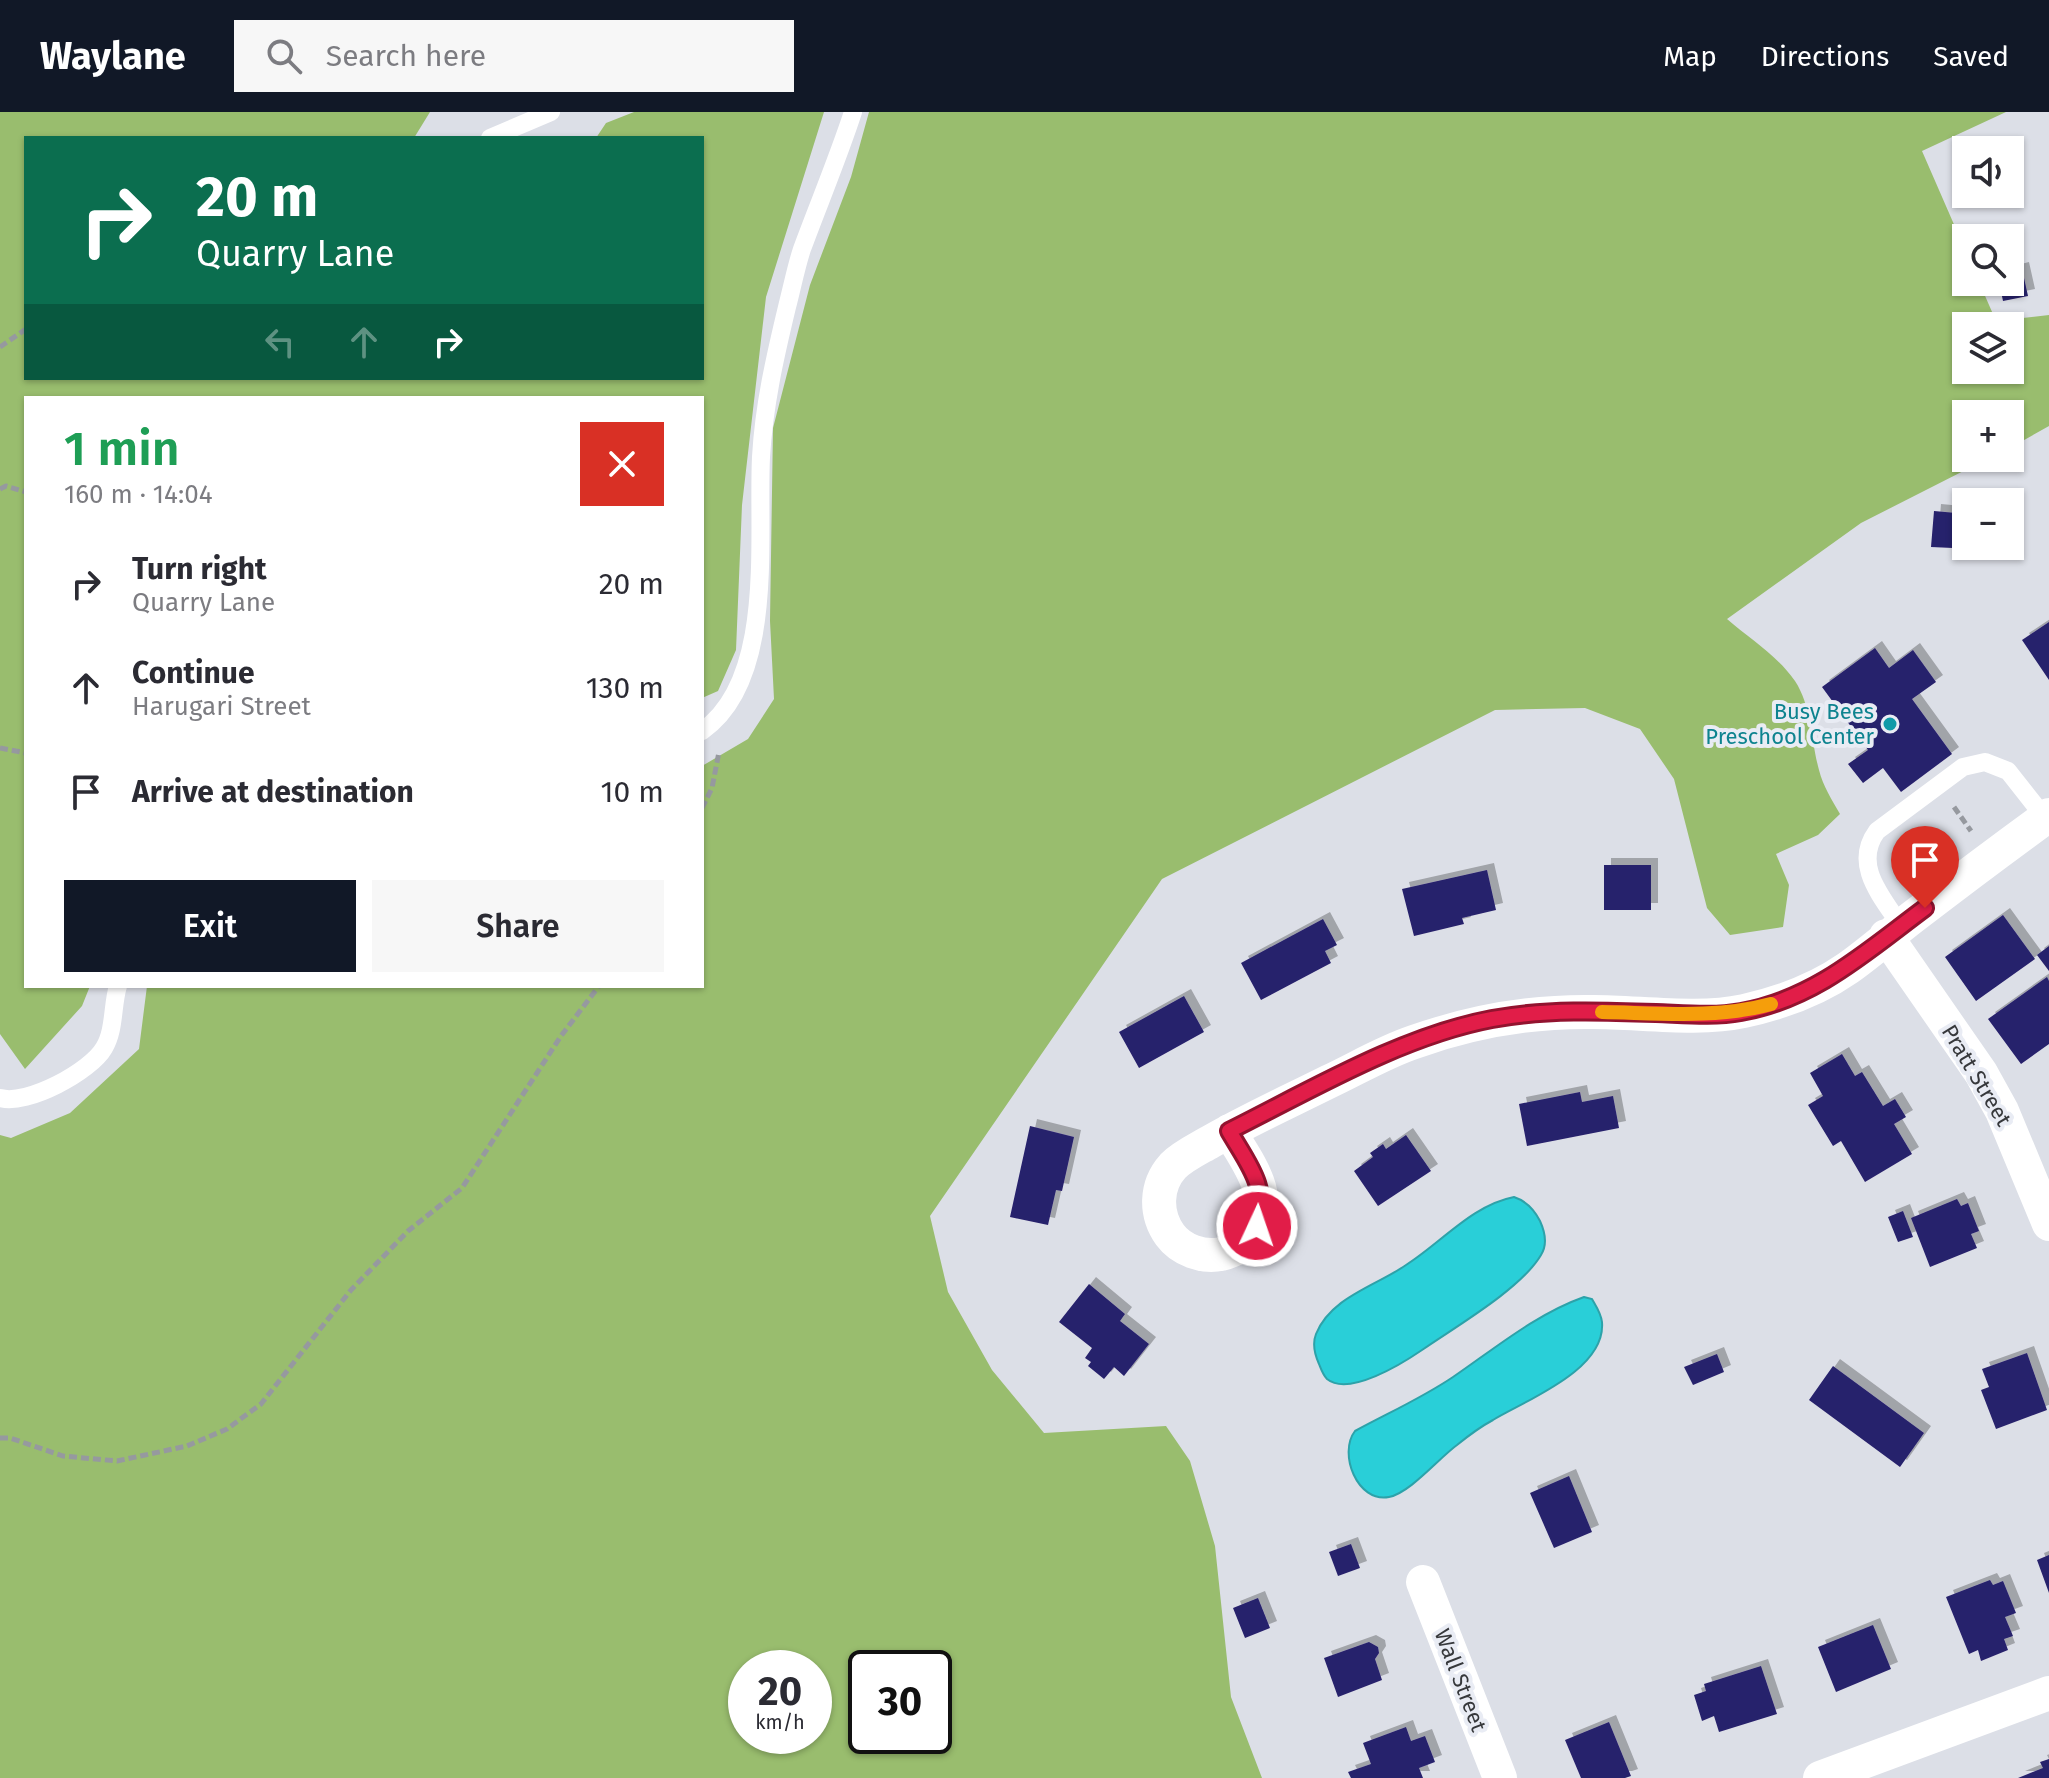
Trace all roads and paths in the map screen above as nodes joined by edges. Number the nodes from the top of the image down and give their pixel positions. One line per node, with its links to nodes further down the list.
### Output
1 (551, 112): 3 (lane)
2 (853, 112): 8 (lane)
3 (495, 136)
4 (24, 330): 5 (path)
5 (0, 347)
6 (0, 489): 7 (path)
7 (24, 491)
8 (708, 727): 12 (path)
9 (0, 748): 10 (path)
10 (24, 753)
11 (1938, 785): 13 (lane); 14 (lane); 15 (path)
12 (704, 804)
13 (2047, 816): 17 (street)
14 (1882, 828): 16 (path); 17 (lane)
15 (1976, 839)
16 (1919, 881)
17 (1894, 931): 21 (street); 22 (street, Pratt Street)
18 (118, 988): 20 (lane)
19 (597, 988): 23 (path)
20 (0, 1098)
21 (1229, 1131)
22 (2049, 1224)
23 (0, 1438)
24 (1423, 1582): 26 (street, Wall Street)
25 (2049, 1693): 27 (street)
26 (1500, 1778)
27 (1820, 1778)

